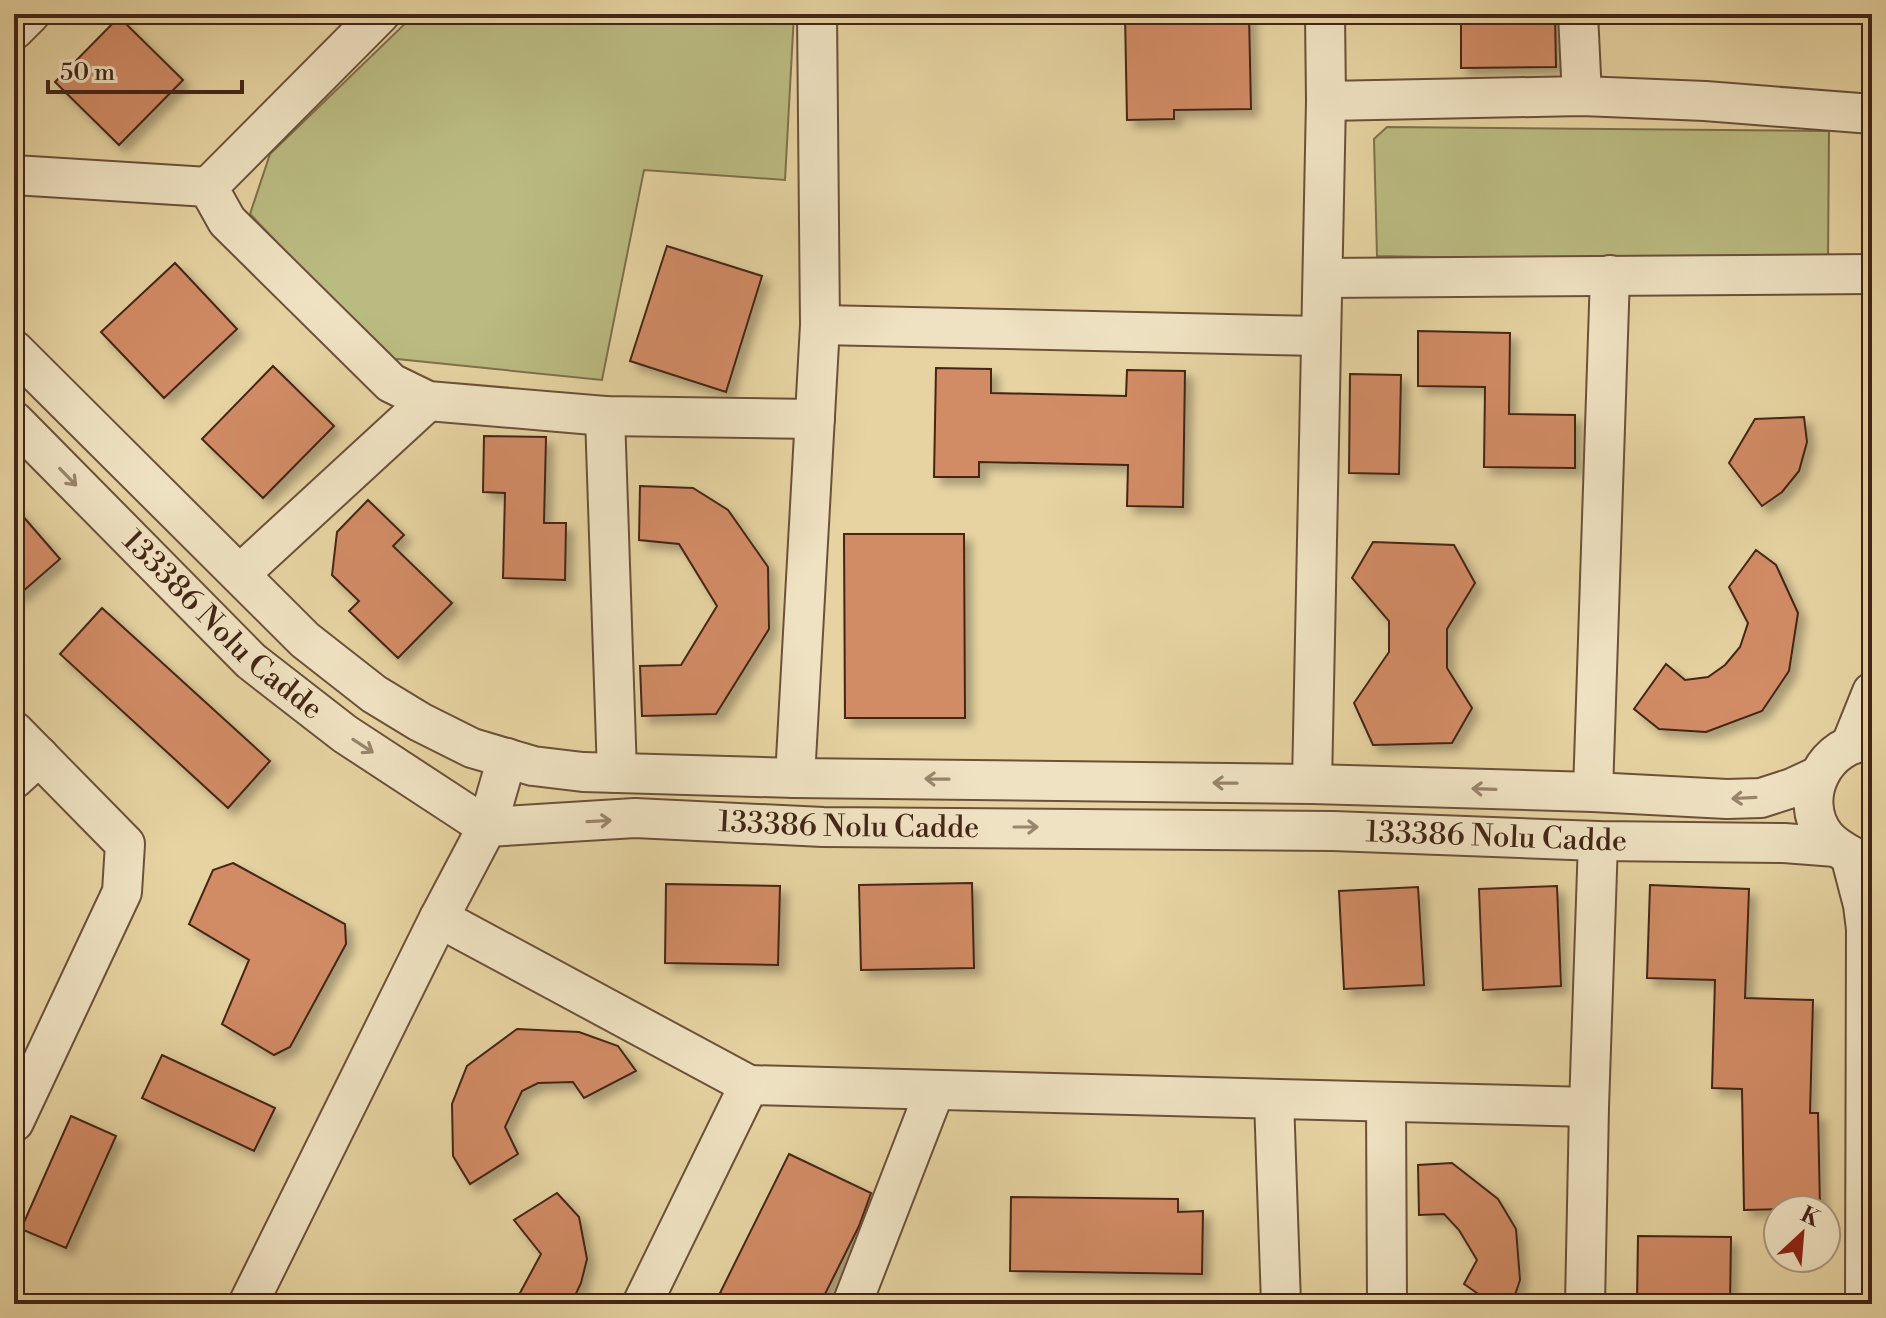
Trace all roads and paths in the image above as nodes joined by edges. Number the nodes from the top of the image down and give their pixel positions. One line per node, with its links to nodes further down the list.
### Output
1 (30, 14): 6 (street)
2 (380, 14): 11 (street)
3 (817, 14): 15 (street)
4 (1325, 14): 8 (street)
5 (1578, 14): 7 (street)
6 (14, 30)
7 (1582, 96): 8 (street); 9 (street)
8 (1326, 101): 14 (street)
9 (1872, 114)
10 (14, 175): 11 (street)
11 (208, 187): 18 (street)
12 (1872, 274): 13 (street)
13 (1610, 275): 14 (street); 31 (street)
14 (1323, 278): 16 (street)
15 (820, 325): 16 (street); 20 (street)
16 (1321, 336): 30 (street)
17 (14, 350): 22 (street, 133386 Nolu Cadde)
18 (428, 401): 19 (street); 22 (street)
19 (605, 416): 20 (street); 27 (street)
20 (815, 419): 29 (street)
21 (14, 421): 32 (street, 133386 Nolu Cadde, one-way to 32)
22 (240, 574): 26 (street, 133386 Nolu Cadde)
23 (1872, 692): 24 (street)
24 (1862, 742): 28 (street)
25 (22, 755): 42 (street)
26 (507, 758): 27 (street, 133386 Nolu Cadde); 32 (street)
27 (617, 773): 29 (street, 133386 Nolu Cadde)
28 (1818, 776): 31 (street, 133386 Nolu Cadde, one-way to 31); 34 (street)
29 (795, 778): 30 (street, 133386 Nolu Cadde, one-way to 29)
30 (1312, 784): 31 (street, 133386 Nolu Cadde, one-way to 30)
31 (1593, 792)
32 (487, 827): 33 (street, 133386 Nolu Cadde, one-way to 33); 35 (street)
33 (1598, 841): 34 (street, 133386 Nolu Cadde); 41 (street)
34 (1853, 854): 38 (street)
35 (439, 918): 36 (street); 44 (street)
36 (749, 1085): 37 (street); 45 (street)
37 (935, 1090): 39 (street); 43 (street)
38 (1868, 1096): 49 (street)
39 (1274, 1099): 40 (street); 46 (street)
40 (1386, 1102): 41 (street); 47 (street)
41 (1589, 1107): 48 (street)
42 (14, 1122)
43 (859, 1301)
44 (248, 1304)
45 (642, 1304)
46 (1281, 1304)
47 (1387, 1304)
48 (1585, 1304)
49 (1865, 1304)

